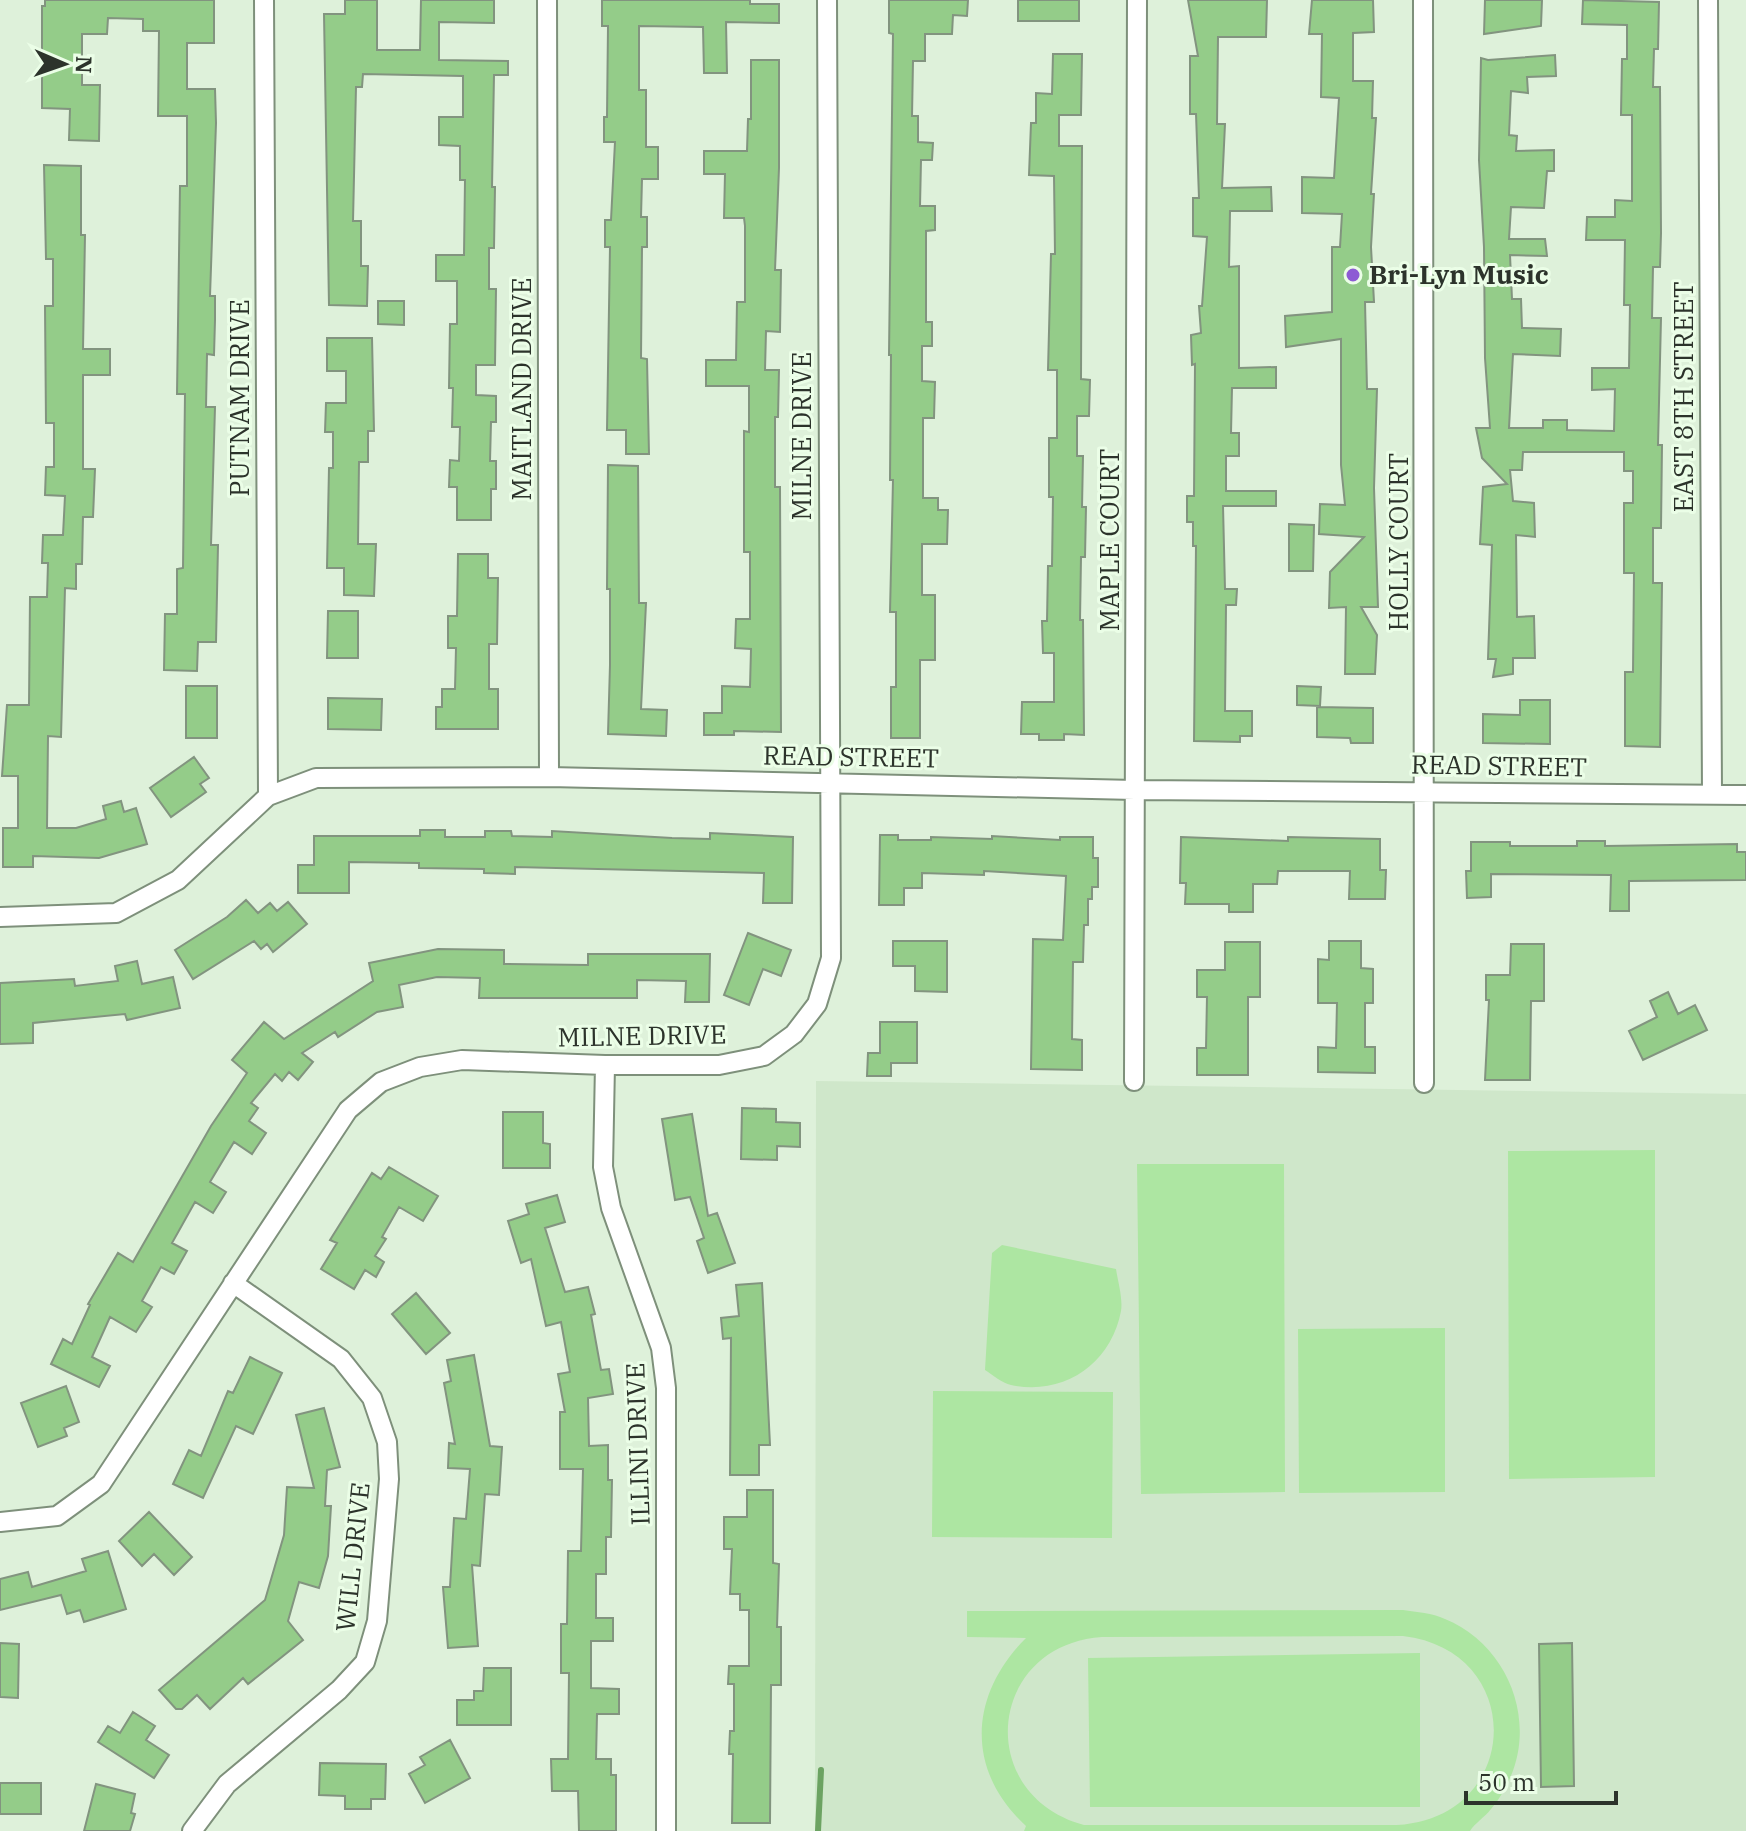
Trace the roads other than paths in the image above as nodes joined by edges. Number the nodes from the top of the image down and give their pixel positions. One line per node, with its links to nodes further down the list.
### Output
1 (264, 0): 13 (street, PUTNAM DRIVE)
2 (547, 0): 7 (street, MAITLAND DRIVE)
3 (827, 0): 8 (street, MILNE DRIVE)
4 (1137, 0): 9 (street, MAPLE COURT)
5 (1423, 0): 10 (street, HOLLY COURT)
6 (1708, 0): 11 (street, EAST 8TH STREET)
7 (549, 777): 8 (street, READ STREET); 13 (street, READ STREET)
8 (829, 782): 9 (street, READ STREET); 15 (street, MILNE DRIVE)
9 (1135, 790): 10 (street, READ STREET); 16 (street, MAPLE COURT)
10 (1425, 791): 11 (street, READ STREET); 17 (street, HOLLY COURT)
11 (1712, 794): 12 (street, READ STREET)
12 (1746, 795)
13 (268, 796): 14 (street, READ STREET)
14 (0, 917)
15 (605, 1065): 18 (street, MILNE DRIVE); 21 (street, ILLINI DRIVE)
16 (1134, 1081)
17 (1424, 1083)
18 (233, 1283): 19 (street, MILNE DRIVE); 20 (street, WILL DRIVE)
19 (0, 1522)
20 (192, 1831)
21 (666, 1831)

